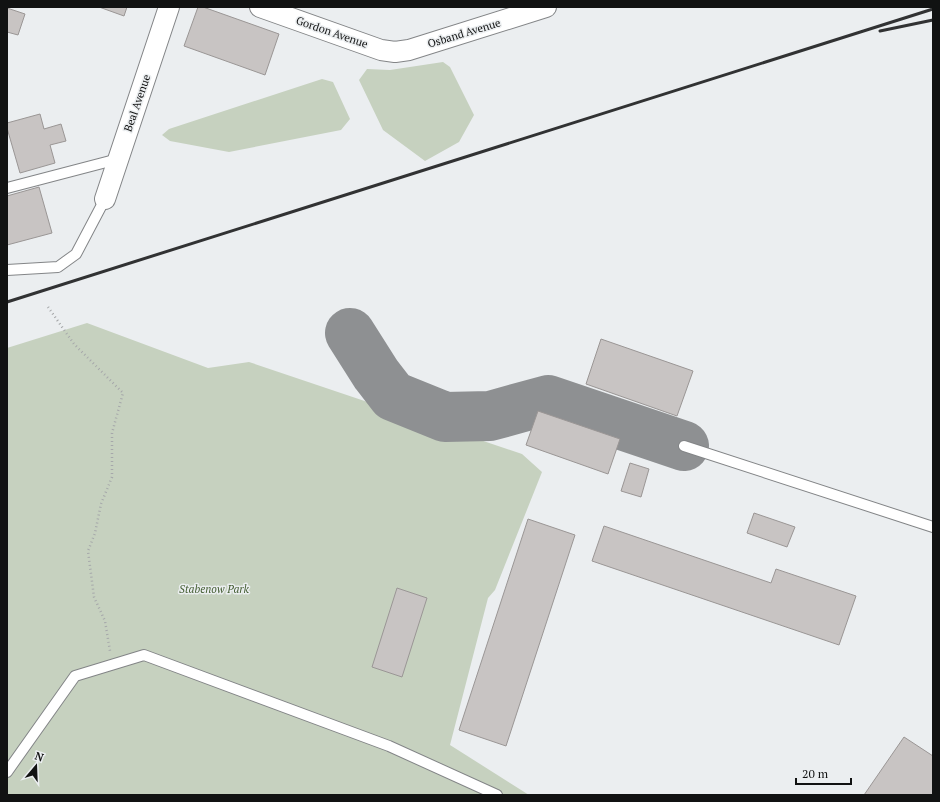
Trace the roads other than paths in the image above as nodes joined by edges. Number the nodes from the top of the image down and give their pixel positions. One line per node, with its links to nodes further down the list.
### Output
1 (169, 7): 5 (street, Beal Avenue)
2 (260, 7): 4 (street, Gordon Avenue)
3 (546, 7): 4 (street, Osband Avenue)
4 (381, 50)
5 (118, 159): 6 (lane); 7 (street, Beal Avenue)
6 (7, 188)
7 (105, 200): 8 (lane)
8 (7, 270)
9 (684, 446): 10 (lane)
10 (933, 527)
11 (7, 772): 12 (lane)
12 (497, 795)

